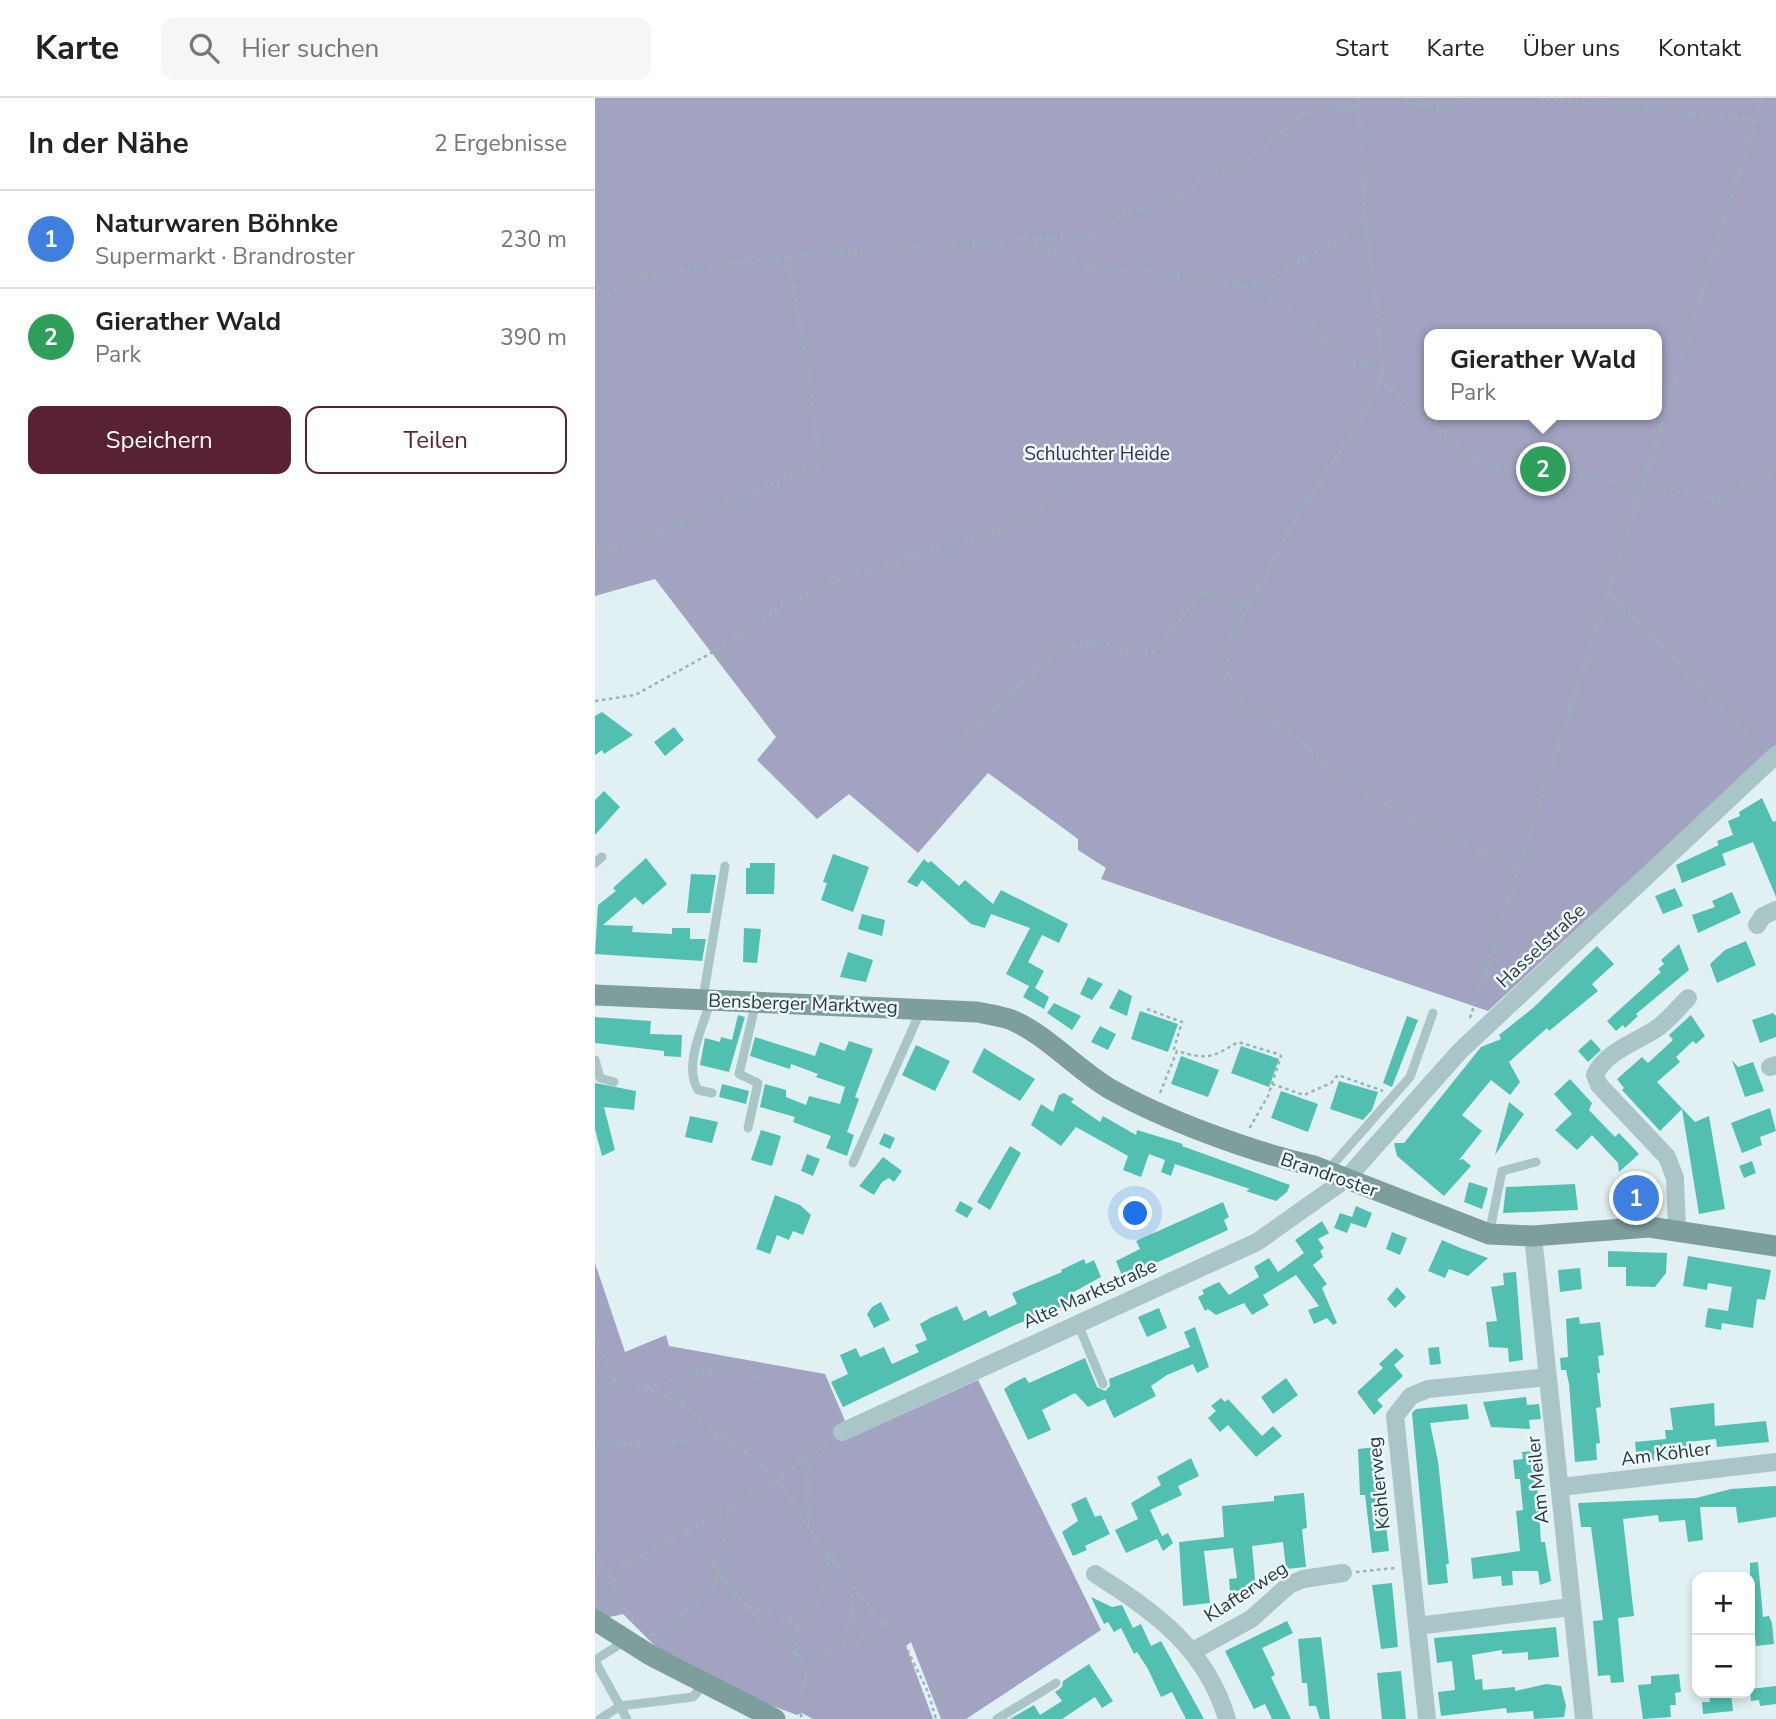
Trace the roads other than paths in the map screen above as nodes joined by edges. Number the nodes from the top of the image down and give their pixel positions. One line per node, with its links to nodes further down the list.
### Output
1 (1775, 762): 18 (street, Hasselstraße)
2 (725, 866): 7 (lane)
3 (1776, 910): 4 (street)
4 (1757, 925)
5 (595, 995): 7 (street, Bensberger Marktweg)
6 (1688, 998): 19 (street)
7 (707, 1000): 8 (street, Bensberger Marktweg); 14 (lane)
8 (757, 1002): 9 (street, Bensberger Marktweg); 15 (lane)
9 (921, 1008): 11 (street, Bensberger Marktweg); 17 (lane)
10 (1433, 1013): 18 (lane)
11 (1009, 1020): 18 (street, Brandroster)
12 (595, 1060): 13 (lane)
13 (614, 1082)
14 (712, 1093)
15 (748, 1128)
16 (1536, 1162): 20 (lane)
17 (853, 1163)
18 (1337, 1175): 20 (street, Brandroster); 23 (street, Alte Marktstraße)
19 (1677, 1230): 21 (street, Brandroster); 22 (street, Brandroster)
20 (1489, 1234): 21 (street, Brandroster)
21 (1533, 1236): 24 (street, Am Meiler)
22 (1776, 1246)
23 (1077, 1322): 25 (lane); 26 (street, Alte Marktstraße)
24 (1548, 1377): 28 (street, Am Meiler); 33 (street, Köhlerweg)
25 (1103, 1384)
26 (842, 1432)
27 (1776, 1462): 28 (street, Am Köhler)
28 (1561, 1487): 31 (street, Am Meiler)
29 (1343, 1573): 35 (street, Klafterweg)
30 (1095, 1574): 35 (street)
31 (1571, 1607): 33 (street); 46 (street, Am Meiler)
32 (595, 1620): 34 (street)
33 (1417, 1626): 45 (street, Köhlerweg)
34 (632, 1634): 36 (lane); 37 (street)
35 (1193, 1651): 44 (street)
36 (595, 1660): 39 (lane)
37 (705, 1683): 39 (lane); 42 (street)
38 (1056, 1683): 43 (lane)
39 (620, 1706): 40 (lane); 41 (lane)
40 (600, 1719)
41 (627, 1719)
42 (775, 1719)
43 (997, 1719)
44 (1227, 1719)
45 (1427, 1719)
46 (1584, 1719)

